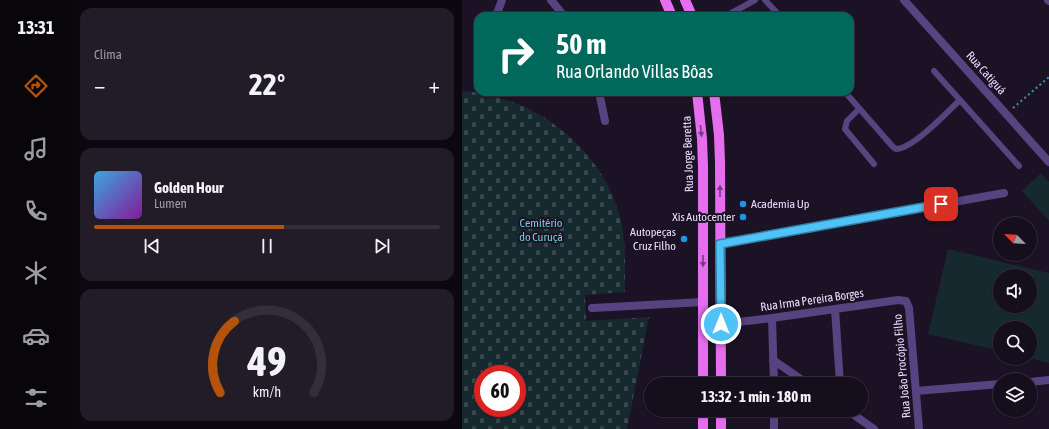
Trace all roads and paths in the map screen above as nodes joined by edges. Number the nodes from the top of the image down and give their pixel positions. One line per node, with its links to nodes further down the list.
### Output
1 (502, 0): 8 (street)
2 (551, 0): 9 (street)
3 (664, 0): 10 (main road)
4 (685, 0): 11 (main road)
5 (755, 0): 12 (lane)
6 (765, 0): 13 (lane)
7 (904, 0): 22 (street, Rua Catiguá)
8 (498, 12)
9 (561, 12)
10 (670, 12)
11 (690, 12)
12 (733, 12)
13 (776, 12)
14 (934, 71): 20 (lane)
15 (1049, 77): 22 (path)
16 (600, 96): 23 (street)
17 (697, 96): 30 (main road, Rua Jorge Beretta, one-way to 30)
18 (714, 96): 28 (main road, one-way to 18)
19 (849, 96): 21 (lane)
20 (960, 100): 21 (lane); 26 (lane)
21 (860, 108): 25 (lane)
22 (1006, 114): 24 (street, Rua Catiguá)
23 (606, 121)
24 (1049, 162)
25 (874, 164)
26 (1019, 166)
27 (1004, 193): 28 (street)
28 (720, 244): 34 (main road)
29 (906, 301): 32 (street, Rua Irma Pereira Borges); 44 (street, Rua João Procópio Filho)
30 (703, 302): 31 (street); 36 (main road, Rua Jorge Beretta)
31 (592, 308)
32 (835, 309): 33 (street, Rua Irma Pereira Borges); 40 (street)
33 (772, 318): 34 (street, Rua Irma Pereira Borges); 35 (street)
34 (721, 324): 37 (main road)
35 (773, 360): 38 (street); 39 (street)
36 (703, 377)
37 (721, 377)
38 (774, 377)
39 (798, 377)
40 (840, 377)
41 (1049, 380): 42 (street)
42 (1037, 381)
43 (993, 385): 44 (street)
44 (916, 391): 53 (street, Rua João Procópio Filho)
45 (703, 417): 49 (main road)
46 (721, 417): 50 (main road)
47 (774, 417): 51 (street)
48 (857, 417): 52 (street)
49 (703, 429)
50 (721, 429)
51 (774, 429)
52 (874, 429)
53 (919, 429)

